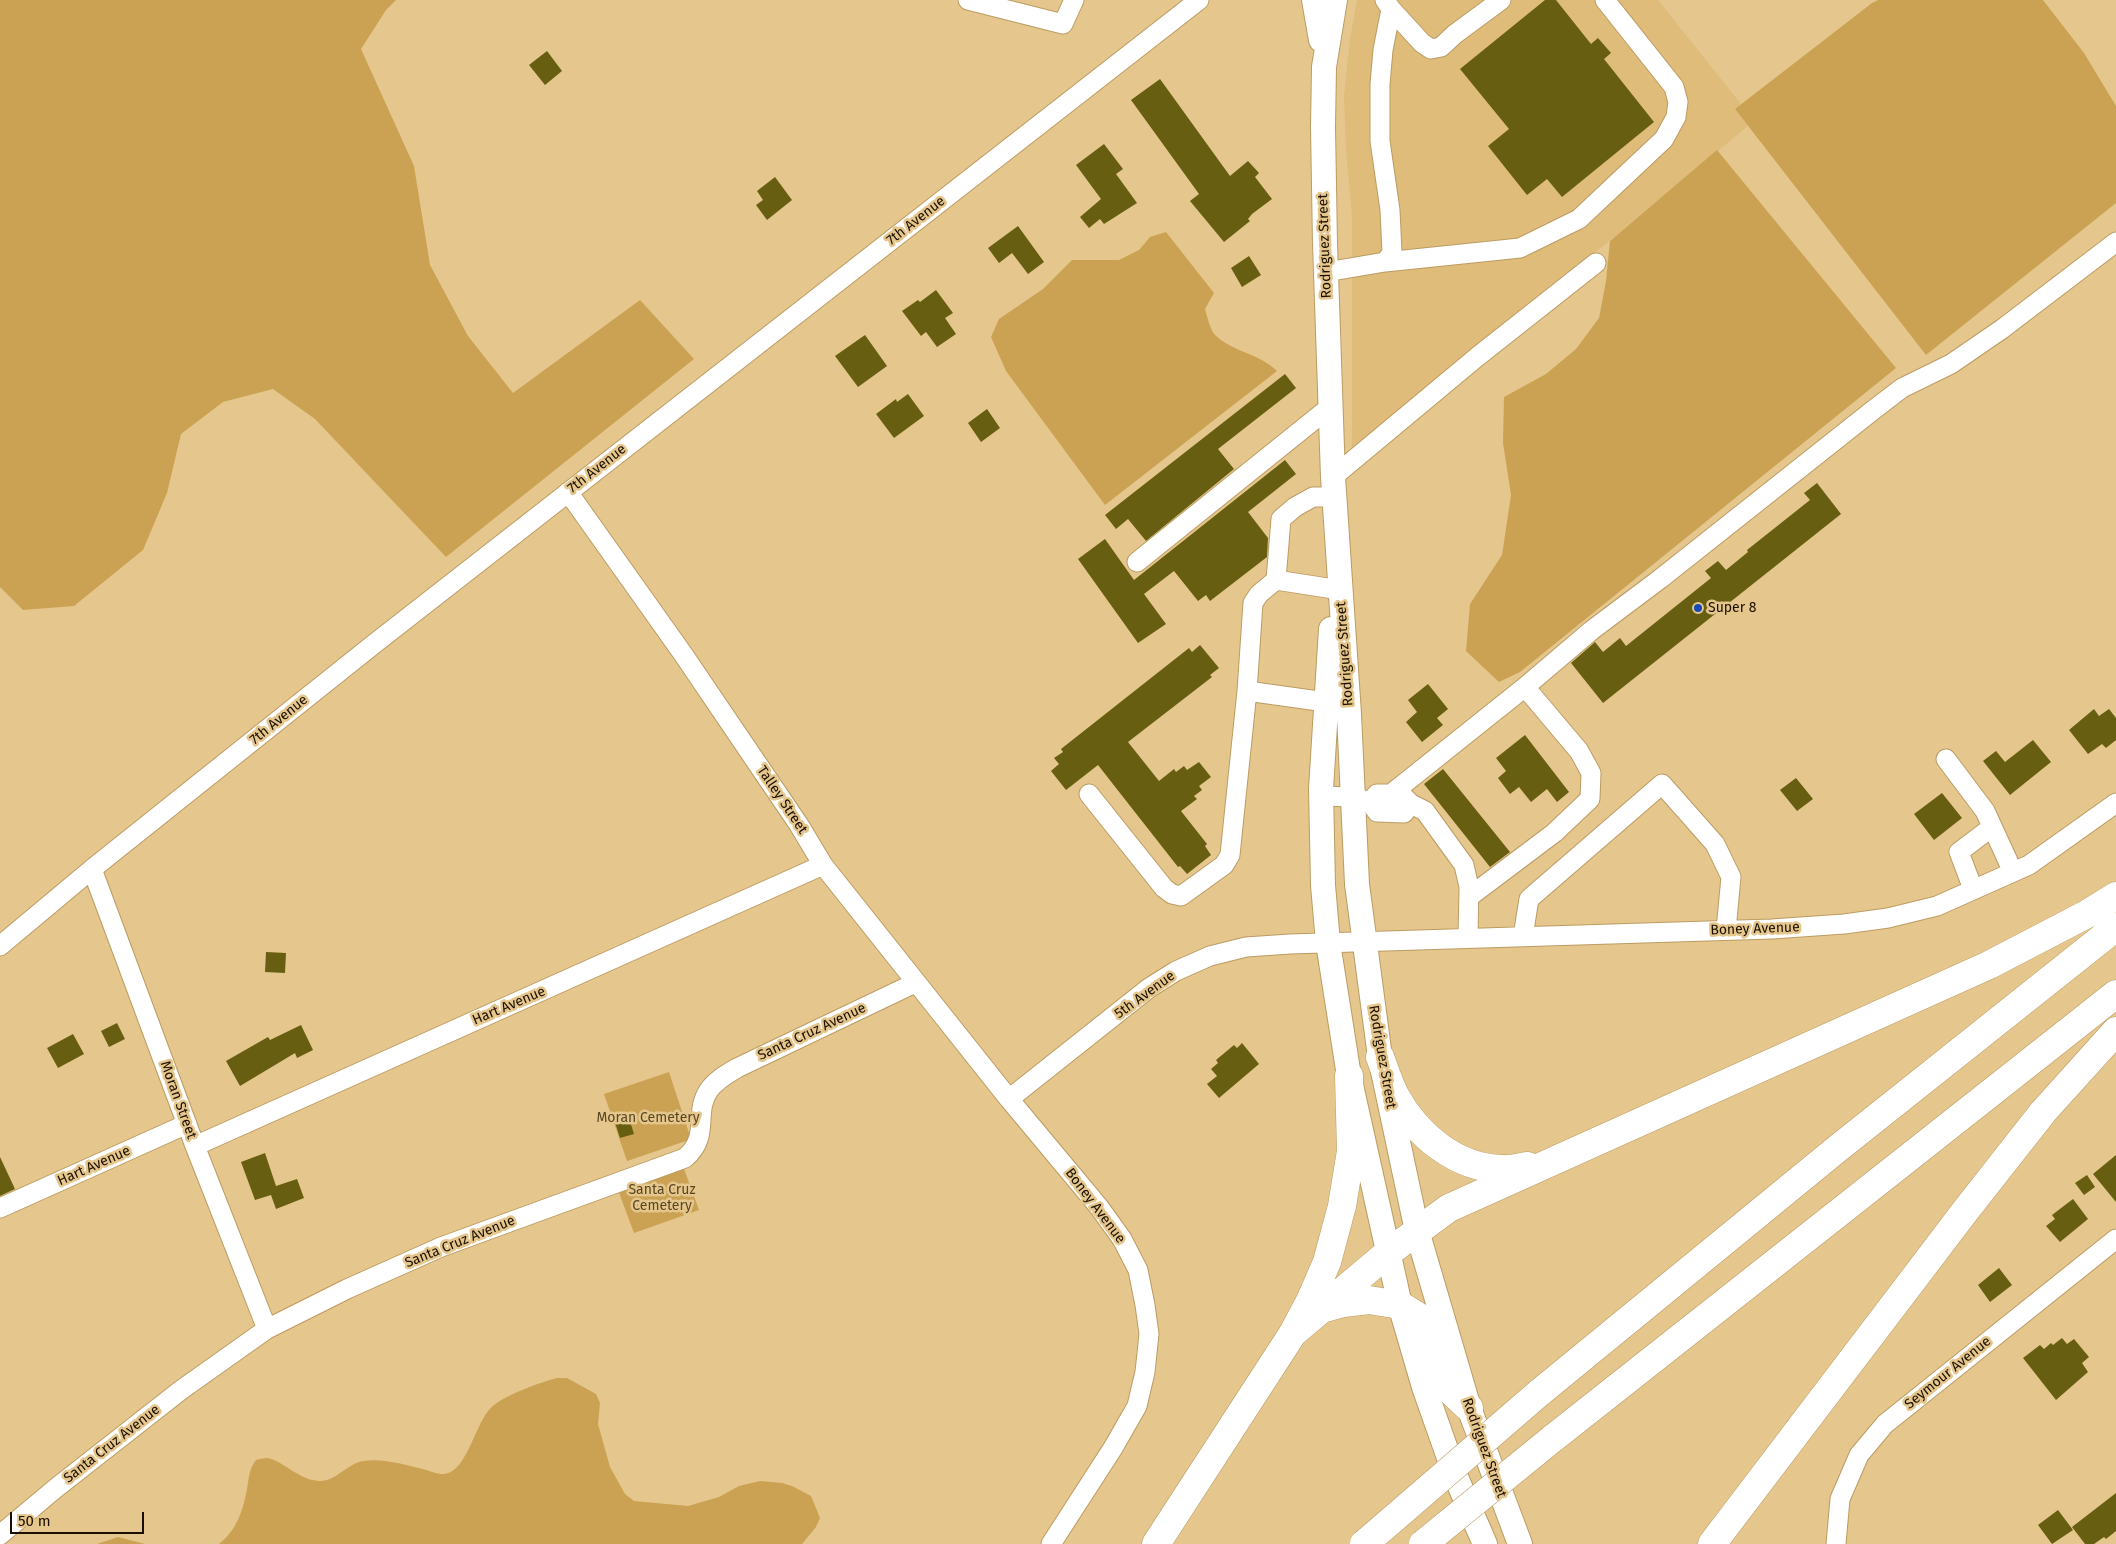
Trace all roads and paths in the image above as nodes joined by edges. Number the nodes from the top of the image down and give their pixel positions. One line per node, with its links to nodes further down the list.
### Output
1 (968, 0): 2 (street)
2 (1074, 0)
3 (1199, 0): 16 (street, 7th Avenue)
4 (1314, 0): 9 (main road)
5 (1335, 0): 9 (main road, Rodriguez Street)
6 (1501, 0): 8 (street)
7 (1605, 0): 11 (street)
8 (1388, 4): 11 (street)
9 (1324, 67): 13 (main road, Rodriguez Street)
10 (2116, 242): 20 (street)
11 (1385, 262): 13 (street)
12 (1596, 263): 15 (street)
13 (1326, 272): 14 (main road, Rodriguez Street)
14 (1330, 407): 15 (main road, Rodriguez Street); 17 (street)
15 (1333, 487): 18 (street); 19 (main road, Rodriguez Street)
16 (568, 492): 31 (street, Talley Street); 32 (street, 7th Avenue)
17 (1137, 562)
18 (1276, 580): 19 (street); 21 (street)
19 (1337, 590): 22 (main road, Rodriguez Street)
20 (1525, 687): 25 (street); 36 (street)
21 (1247, 691): 22 (street); 24 (street)
22 (1337, 704): 26 (main road, Rodriguez Street); 27 (main road, Rodriguez Street)
23 (1946, 759): 30 (street)
24 (1089, 794)
25 (1392, 794): 27 (street); 29 (street)
26 (1321, 796): 27 (street); 42 (main road, Rodriguez Street)
27 (1361, 799): 29 (street); 41 (main road, Rodriguez Street)
28 (2116, 803): 33 (street, Boney Avenue)
29 (1411, 804): 36 (street)
30 (1992, 827): 33 (street); 34 (street)
31 (823, 865): 44 (street, Talley Street); 51 (street, Hart Avenue)
32 (92, 869): 43 (street, 7th Avenue); 50 (street, Moran Street)
33 (2013, 872): 34 (street, Boney Avenue)
34 (1973, 890): 38 (street, Boney Avenue)
35 (2116, 896): 52 (highway)
36 (1469, 897): 40 (street)
37 (2116, 927): 65 (highway, bridge)
38 (1726, 930): 39 (street, Boney Avenue); 39 (street)
39 (1523, 936): 40 (street, Boney Avenue)
40 (1468, 937): 41 (street, Boney Avenue)
41 (1364, 940): 42 (street, 5th Avenue); 47 (main road, Rodriguez Street)
42 (1328, 943): 48 (main road, Rodriguez Street); 49 (street, 5th Avenue)
43 (0, 946)
44 (915, 983): 49 (street, Talley Street); 59 (street, Santa Cruz Avenue)
45 (2116, 994): 66 (highway, bridge)
46 (2116, 1031): 69 (highway)
47 (1380, 1057): 52 (highway); 54 (main road, Rodriguez Street)
48 (1349, 1076): 56 (main road, Rodriguez Street); 60 (highway)
49 (1009, 1100): 63 (street, Boney Avenue)
50 (187, 1124): 51 (street, Moran Street); 53 (street, Hart Avenue)
51 (195, 1146): 59 (street, Moran Street)
52 (1555, 1162): 54 (highway)
53 (0, 1208)
54 (1417, 1231): 56 (highway); 61 (main road, Rodriguez Street)
55 (2116, 1239): 70 (street, Seymour Avenue)
56 (1389, 1252): 57 (main road, Rodriguez Street); 58 (highway)
57 (1400, 1305): 58 (highway); 61 (highway); 67 (main road, Rodriguez Street)
58 (1324, 1308): 60 (highway)
59 (267, 1329): 62 (street, Santa Cruz Avenue)
60 (1293, 1333): 64 (highway)
61 (1469, 1408): 68 (main road, Rodriguez Street)
62 (0, 1535)
63 (1051, 1544)
64 (1156, 1544)
65 (1364, 1544)
66 (1423, 1544)
67 (1485, 1544)
68 (1520, 1544)
69 (1712, 1544)
70 (1836, 1544)

